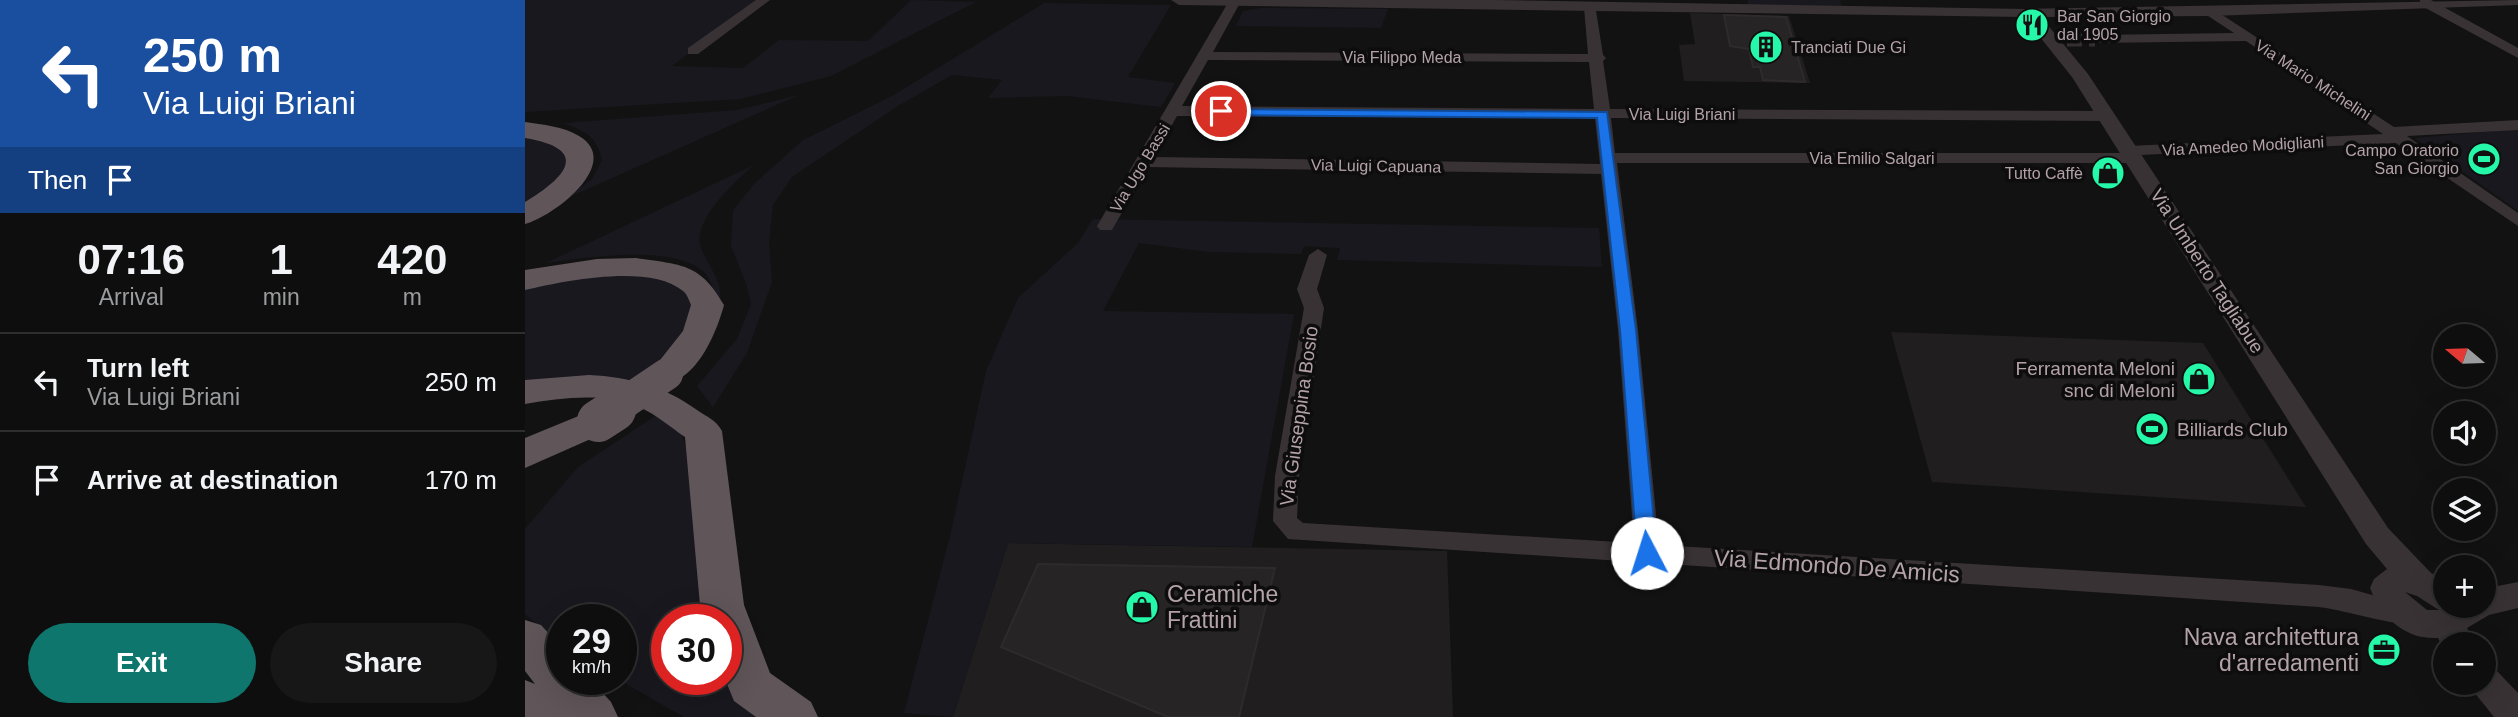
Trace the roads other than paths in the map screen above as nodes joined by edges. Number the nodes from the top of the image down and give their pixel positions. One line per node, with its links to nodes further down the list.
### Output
1 (764, 0): 13 (street)
2 (1179, 0): 4 (street)
3 (2518, 0): 7 (street)
4 (1235, 1): 5 (street); 15 (street, Via Ugo Bassi)
5 (1415, 2): 6 (street)
6 (1502, 2): 8 (street)
7 (2425, 2): 10 (street); 14 (street)
8 (1590, 7): 9 (street); 16 (street)
9 (2019, 8): 10 (street); 19 (street, Via Umberto Tagliabue)
10 (2210, 11): 11 (street, Via Mario Michelini)
11 (2247, 37): 12 (street); 22 (street, Via Mario Michelini)
12 (2095, 38)
13 (693, 51)
14 (2518, 54)
15 (1205, 56): 16 (street, Via Filippo Meda); 17 (street, Via Ugo Bassi)
16 (1599, 58): 18 (street)
17 (1174, 111): 18 (street, Via Luigi Briani); 24 (street, Via Ugo Bassi)
18 (1603, 115): 19 (street, Via Luigi Briani); 25 (street)
19 (2106, 116): 23 (street, Via Umberto Tagliabue)
20 (2514, 125): 22 (street, Via Amedeo Modigliani)
21 (525, 130): 26 (highway)
22 (2395, 135): 23 (street, Via Amedeo Modigliani); 27 (street, Via Mario Michelini)
23 (2132, 154): 25 (street, Via Emilio Salgari); 39 (street, Via Umberto Tagliabue)
24 (1143, 162): 25 (street, Via Luigi Capuana); 28 (street, Via Ugo Bassi)
25 (1609, 164): 34 (street)
26 (525, 215)
27 (2518, 221)
28 (1106, 226)
29 (1318, 255): 33 (street, Via Giuseppina Bosio)
30 (525, 279): 32 (highway, bridge)
31 (525, 392): 47 (highway)
32 (525, 454)
33 (1297, 532): 34 (street, Via Edmondo De Amicis)
34 (1647, 553): 37 (street, Via Edmondo De Amicis)
35 (2496, 592): 36 (street)
36 (2518, 594): 38 (street)
37 (2336, 598): 40 (street, Via Edmondo De Amicis); 41 (street, Via Edmondo De Amicis)
38 (2496, 600)
39 (2433, 606)
40 (2433, 607)
41 (2433, 607)
42 (525, 639): 46 (highway)
43 (2496, 695): 48 (street)
44 (525, 701): 45 (highway)
45 (558, 717)
46 (594, 717)
47 (795, 717)
48 (2517, 717)

